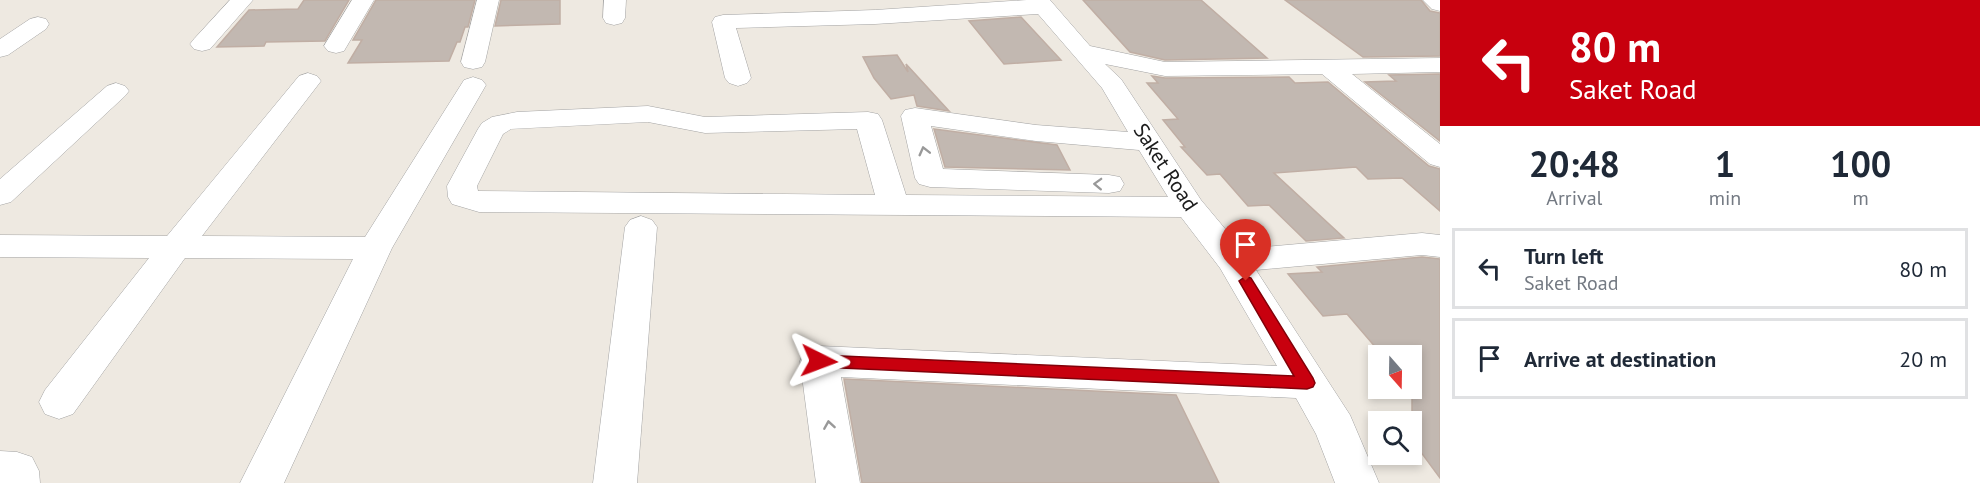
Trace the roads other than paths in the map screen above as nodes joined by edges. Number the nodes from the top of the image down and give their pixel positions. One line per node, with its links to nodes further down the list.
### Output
1 (242, 0): 10 (street)
2 (363, 0): 11 (street)
3 (488, 0): 29 (street)
4 (1434, 0): 6 (street)
5 (1041, 4): 7 (street); 15 (street, Saket Road)
6 (1440, 4)
7 (870, 9): 8 (street)
8 (759, 10): 17 (street)
9 (38, 24): 12 (street)
10 (202, 44)
11 (336, 46)
12 (0, 50)
13 (1327, 66): 14 (street); 16 (street); 21 (street)
14 (1434, 68)
15 (1097, 69): 16 (street); 16 (street); 20 (street, Saket Road)
16 (1165, 69)
17 (738, 78)
18 (308, 81): 28 (street)
19 (116, 91): 22 (street)
20 (1149, 142): 23 (street, Saket Road); 23 (street, one-way to 20)
21 (1440, 158)
22 (0, 195)
23 (1183, 197): 24 (street); 30 (street, Saket Road)
24 (893, 204): 24 (street)
25 (641, 227): 36 (street)
26 (0, 246): 28 (street)
27 (1440, 246): 30 (street)
28 (176, 247): 29 (street); 32 (street)
29 (375, 248): 35 (street)
30 (1233, 261): 31 (street, Saket Road)
31 (1307, 383): 37 (street, one-way to 31); 38 (street, Saket Road)
32 (58, 402)
33 (0, 470): 34 (street)
34 (18, 483)
35 (262, 483)
36 (615, 483)
37 (838, 483)
38 (1357, 483)

